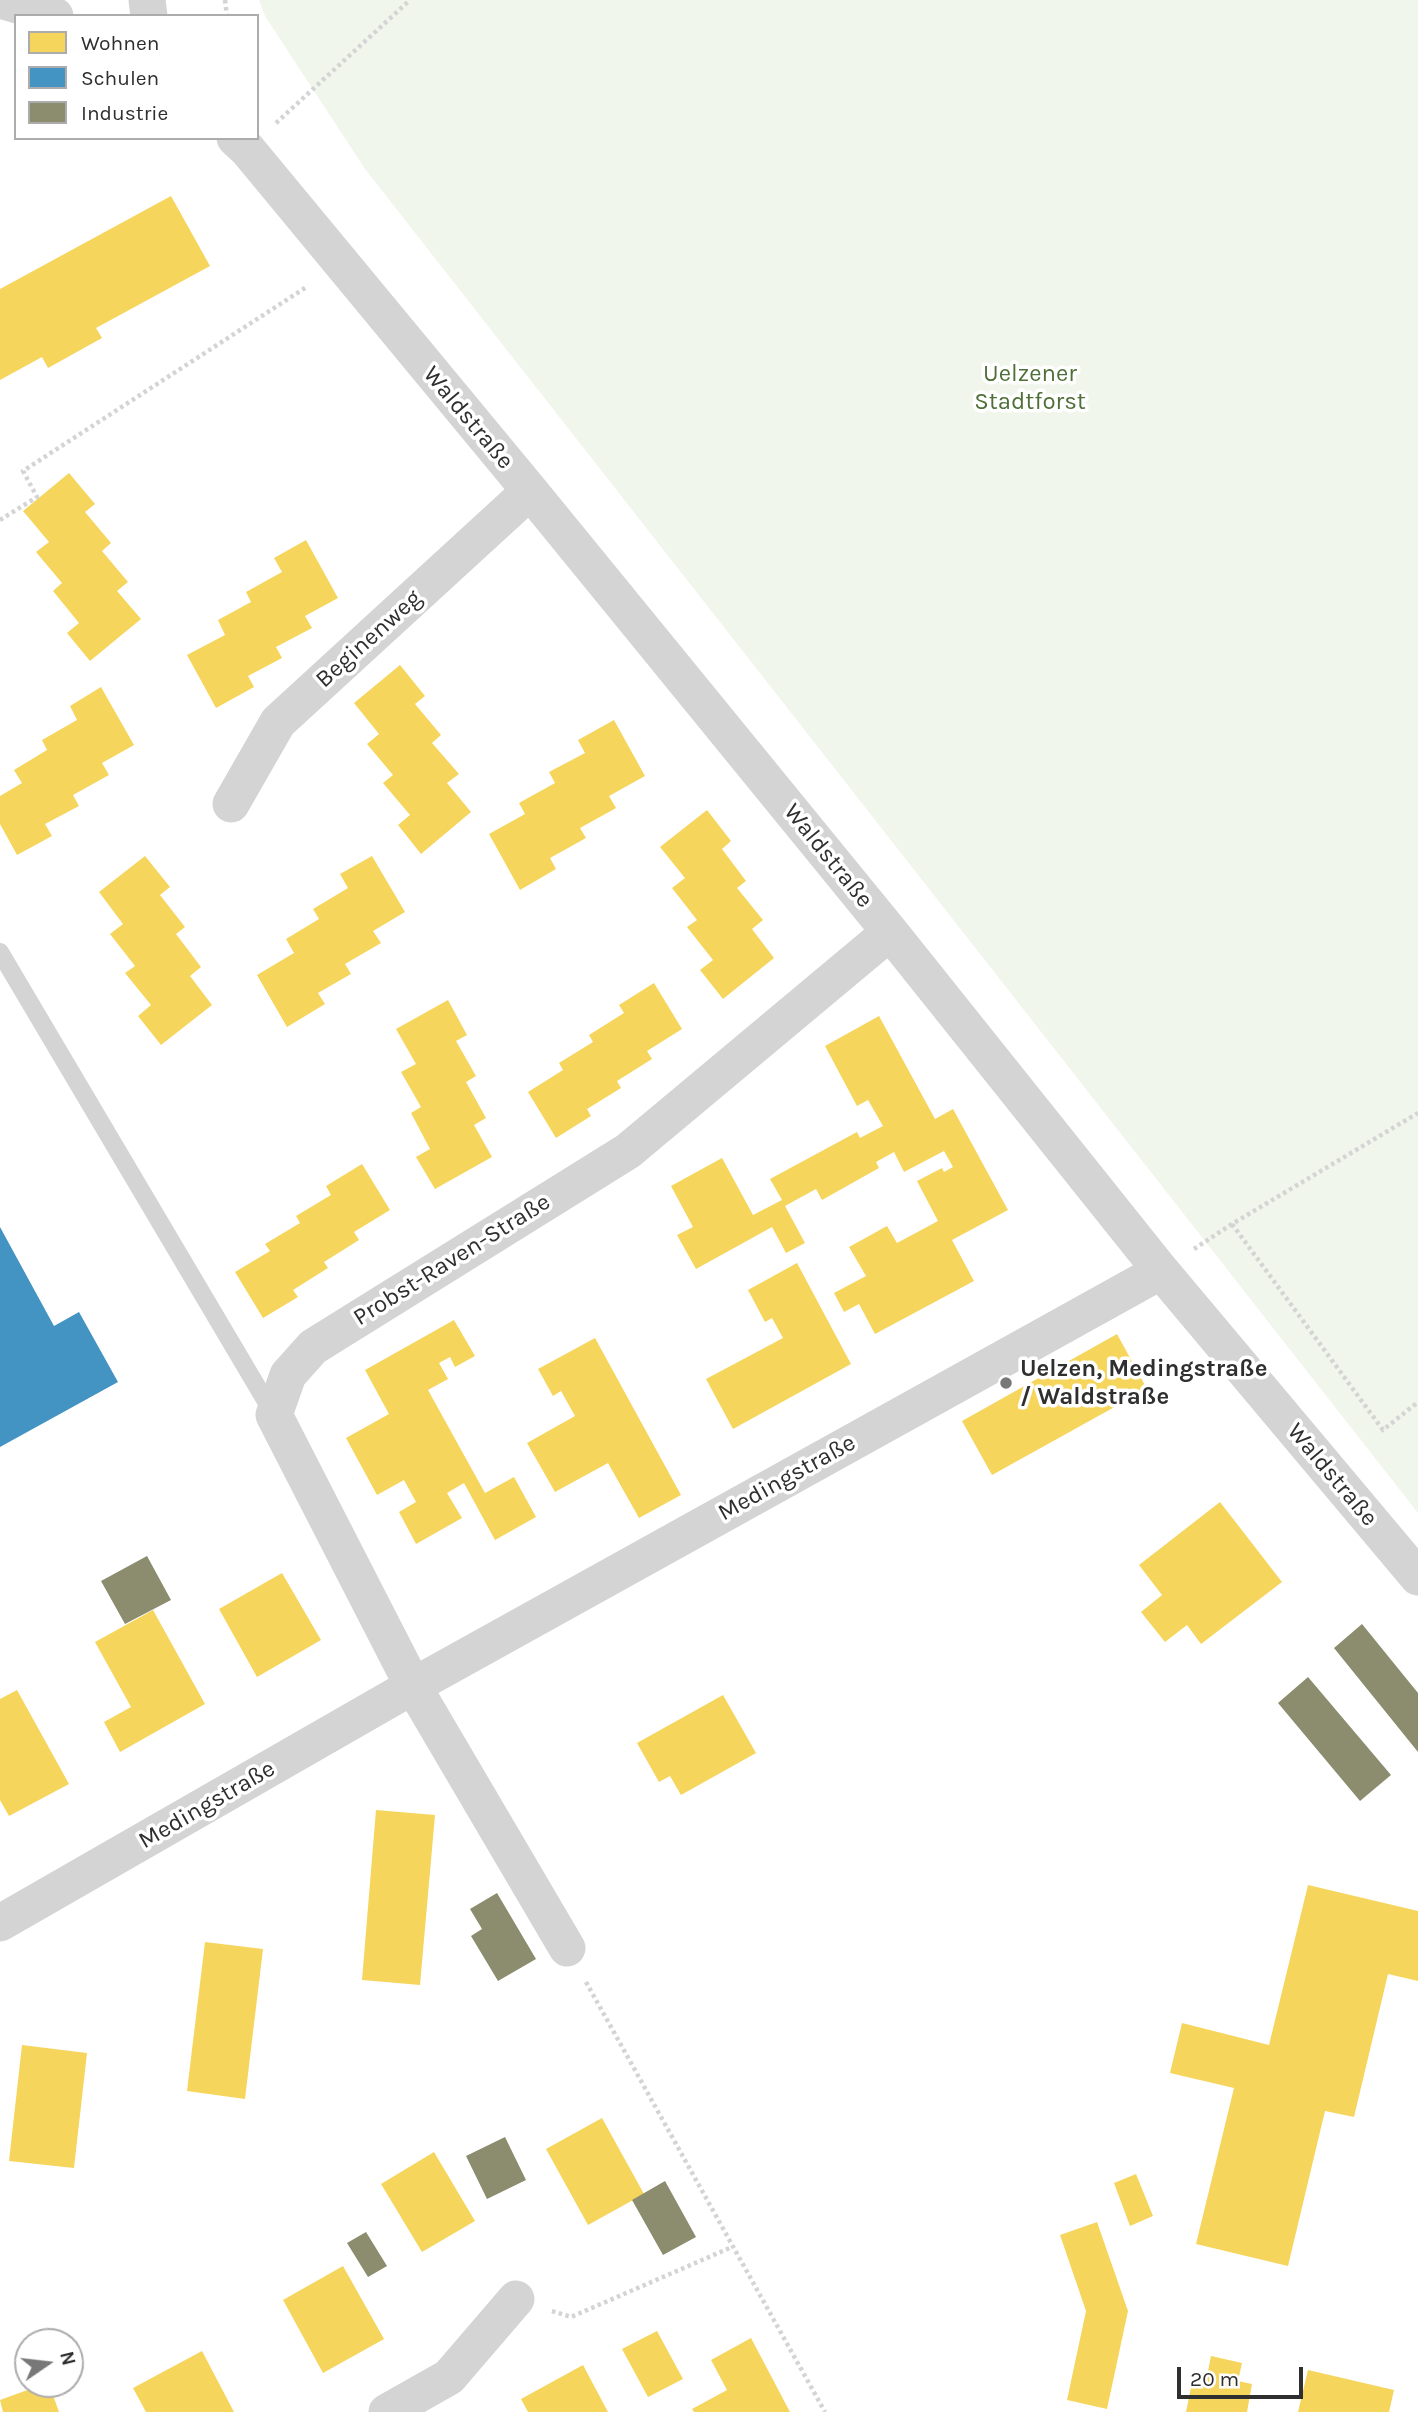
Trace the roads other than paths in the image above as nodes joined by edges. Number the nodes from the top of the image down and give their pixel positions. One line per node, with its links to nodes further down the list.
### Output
1 (0, 0): 2 (street)
2 (48, 14)
3 (241, 144): 4 (street, Waldstraße)
4 (530, 491): 5 (street, Beginenweg); 6 (street, Waldstraße)
5 (231, 804)
6 (890, 932): 8 (street, Waldstraße); 9 (street, Probst-Raven-Straße)
7 (0, 952): 9 (lane)
8 (1161, 1271): 10 (street, Waldstraße); 11 (street, Medingstraße)
9 (274, 1415): 11 (street)
10 (1418, 1577)
11 (413, 1686): 12 (street, Medingstraße); 13 (street)
12 (0, 1923)
13 (567, 1948)
14 (516, 2300): 15 (street)
15 (387, 2412)

